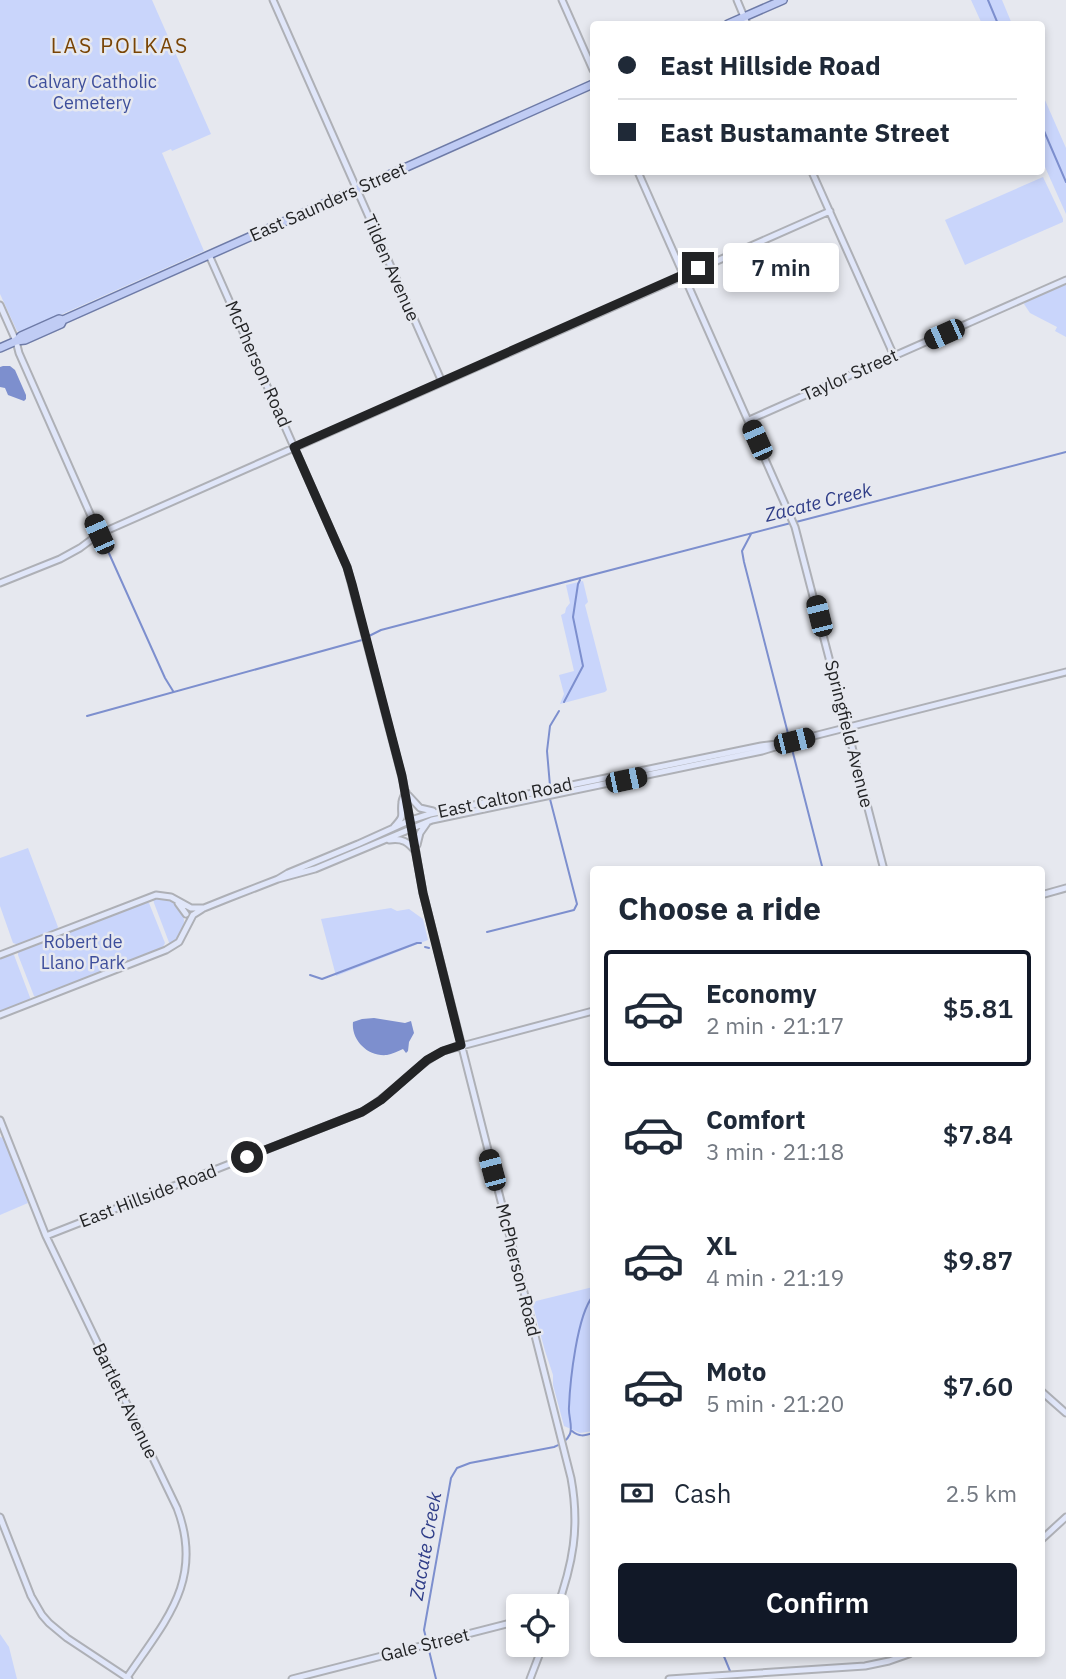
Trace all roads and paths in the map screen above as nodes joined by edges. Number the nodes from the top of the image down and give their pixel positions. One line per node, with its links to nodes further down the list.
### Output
1 (273, 0): 10 (main road, Tilden Avenue)
2 (562, 0): 6 (main road)
3 (737, 0): 5 (main road)
4 (783, 0): 5 (main road)
5 (746, 21)
6 (590, 64)
7 (590, 85): 10 (main road, East Saunders Street)
8 (639, 175): 13 (main road, Springfield Avenue)
9 (813, 175): 11 (main road)
10 (356, 189): 12 (main road, East Saunders Street); 19 (main road, Tilden Avenue)
11 (830, 211): 13 (main road); 18 (main road)
12 (209, 255): 16 (main road, East Saunders Street); 21 (main road, McPherson Road)
13 (684, 275): 19 (main road); 20 (main road, Springfield Avenue)
14 (1066, 280): 18 (main road, Taylor Street)
15 (0, 305): 16 (main road)
16 (16, 341): 17 (main road, East Saunders Street); 22 (main road)
17 (0, 348)
18 (894, 356): 20 (main road, Taylor Street)
19 (442, 382): 21 (main road)
20 (749, 420): 25 (main road, Springfield Avenue)
21 (294, 447): 22 (main road); 26 (main road, McPherson Road)
22 (99, 534): 23 (main road)
23 (0, 583)
24 (1066, 672): 25 (main road, East Calton Road)
25 (848, 728): 28 (main road, East Calton Road); 37 (main road, Springfield Avenue)
26 (406, 792): 29 (main road); 32 (main road, McPherson Road); 33 (main road)
27 (473, 805): 28 (main road, East Calton Road); 29 (main road, East Calton Road); 30 (main road)
28 (486, 805): 30 (main road, East Calton Road)
29 (442, 811): 32 (main road, East Calton Road)
30 (470, 812): 31 (main road, East Calton Road)
31 (432, 820): 32 (main road, East Calton Road); 35 (main road)
32 (412, 823): 33 (main road, East Calton Road); 34 (main road, East Calton Road); 35 (main road, McPherson Road)
33 (393, 829): 36 (main road, East Calton Road)
34 (383, 841): 35 (main road); 36 (main road, East Calton Road)
35 (416, 852): 44 (main road, McPherson Road)
36 (314, 866): 40 (main road, East Calton Road)
37 (883, 866)
38 (1066, 888): 39 (main road)
39 (1045, 894)
40 (190, 912): 41 (main road); 43 (main road)
41 (0, 955)
42 (590, 1012): 44 (main road, East Hillside Road)
43 (0, 1015)
44 (461, 1045): 46 (main road, East Hillside Road); 52 (main road, McPherson Road)
45 (0, 1120): 46 (main road, Bartlett Avenue)
46 (46, 1236): 57 (main road, Bartlett Avenue)
47 (1045, 1395): 48 (main road)
48 (1066, 1413)
49 (0, 1517): 57 (main road)
50 (1066, 1517): 51 (main road)
51 (1045, 1536)
52 (562, 1594)
53 (506, 1624): 59 (main road, Gale Street)
54 (538, 1657): 60 (main road)
55 (900, 1657): 56 (main road)
56 (794, 1670): 58 (main road); 61 (main road)
57 (127, 1678)
58 (785, 1678)
59 (292, 1679)
60 (530, 1679)
61 (669, 1679)

